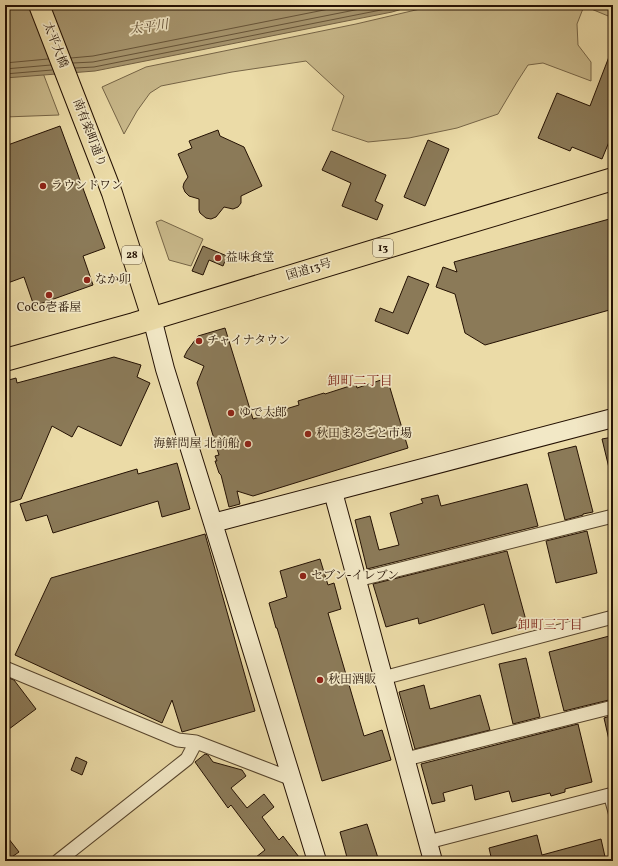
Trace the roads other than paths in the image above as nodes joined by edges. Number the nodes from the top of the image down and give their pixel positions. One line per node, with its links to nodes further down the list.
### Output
1 (39, 5): 2 (main road, 太平大橋 / 28)
2 (70, 85): 4 (main road, 南有楽町通り / 28)
3 (613, 179): 4 (highway, 国道13号 / 13)
4 (152, 318): 5 (highway, 国道13号 / 13); 9 (street)
5 (5, 360)
6 (613, 418): 7 (street)
7 (333, 492): 9 (street); 10 (street)
8 (613, 516): 10 (street)
9 (213, 523): 17 (street)
10 (357, 580): 13 (street)
11 (613, 617): 13 (street)
12 (5, 668): 15 (street)
13 (383, 678): 16 (street)
14 (613, 707): 16 (street)
15 (196, 742): 17 (street); 21 (street)
16 (406, 759): 20 (street)
17 (292, 779): 22 (street)
18 (610, 795): 19 (lane); 20 (street)
19 (613, 818)
20 (428, 842): 23 (street)
21 (58, 861)
22 (317, 861)
23 (433, 861)

